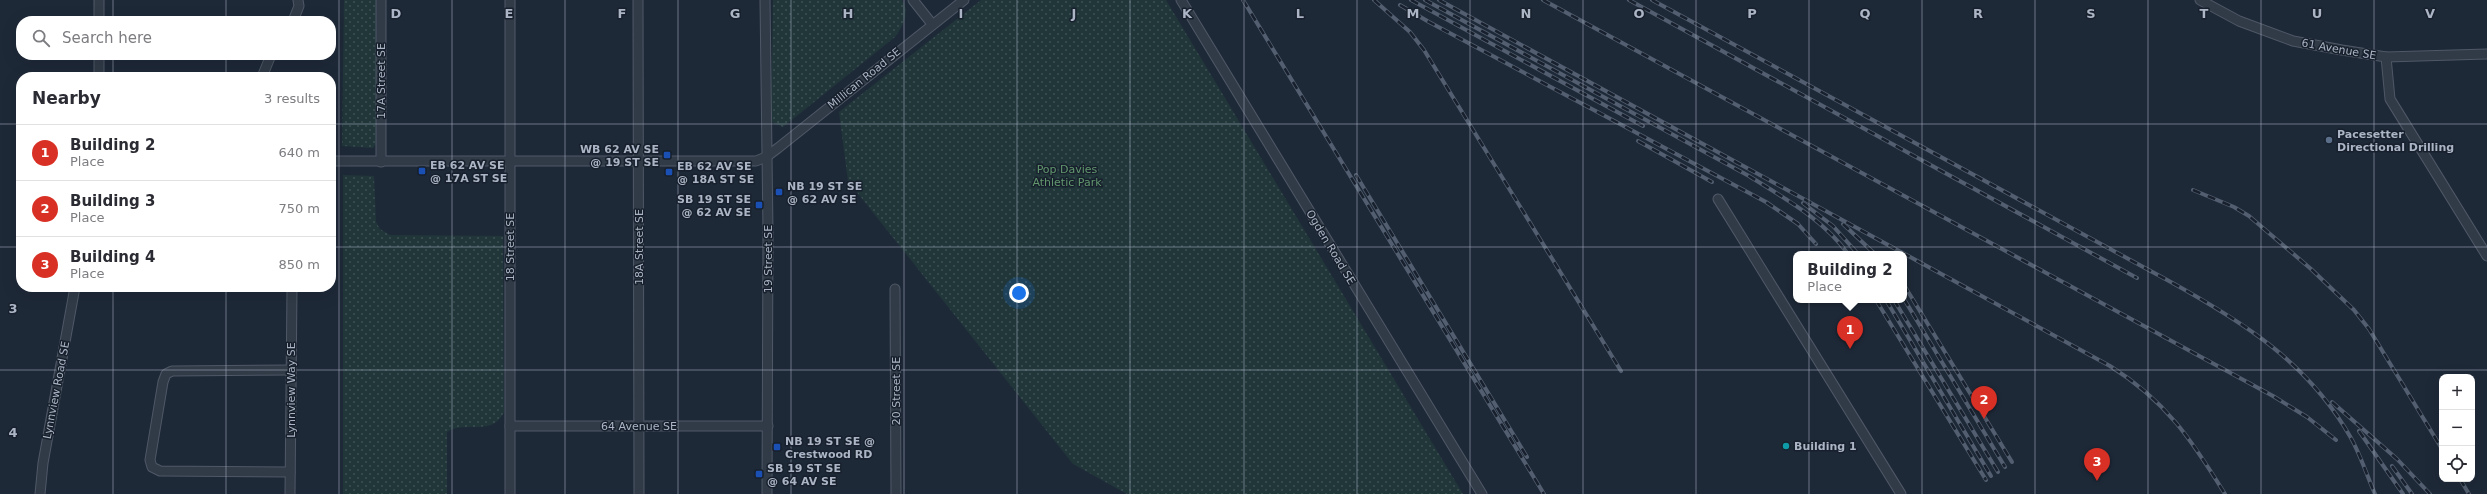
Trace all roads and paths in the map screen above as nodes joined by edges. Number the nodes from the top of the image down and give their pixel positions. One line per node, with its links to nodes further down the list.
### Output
1 (99, 0): 11 (street)
2 (298, 0): 12 (street)
3 (381, 0): 22 (street, 17A Street SE)
4 (510, 0): 23 (street, 18 Street SE)
5 (638, 0): 24 (street, 18A Street SE)
6 (765, 0): 20 (street, 19 Street SE)
7 (913, 0): 13 (street)
8 (964, 0): 13 (street, Millican Road SE)
9 (1181, 0): 41 (street, Ogden Road SE)
10 (2200, 0): 15 (street, 61 Avenue SE)
11 (99, 16)
12 (295, 16)
13 (932, 24): 20 (street, Millican Road SE)
14 (2487, 54): 15 (street, 61 Avenue SE)
15 (2386, 57): 26 (street)
16 (99, 60): 18 (street)
17 (269, 60): 19 (street)
18 (99, 72)
19 (264, 72)
20 (766, 157): 24 (street); 33 (street, 19 Street SE)
21 (336, 161): 22 (street)
22 (381, 162): 23 (street)
23 (510, 162): 24 (street); 31 (street, 18 Street SE)
24 (639, 162): 32 (street, 18A Street SE)
25 (1718, 199): 42 (street)
26 (2487, 256)
27 (895, 288): 40 (street, 20 Street SE)
28 (74, 292): 35 (street, Lynnview Road SE)
29 (292, 292): 30 (street, Lynnview Way SE)
30 (290, 370): 34 (street, Lynnview Way SE); 34 (street)
31 (510, 426): 32 (street, 64 Avenue SE); 37 (street, 18 Street SE)
32 (639, 426): 33 (street, 64 Avenue SE); 38 (street, 18A Street SE)
33 (768, 426): 39 (street, 19 Street SE)
34 (290, 472): 36 (street, Lynnview Way SE)
35 (40, 494)
36 (290, 494)
37 (510, 494)
38 (639, 494)
39 (767, 494)
40 (896, 494)
41 (1482, 494)
42 (1901, 494)

